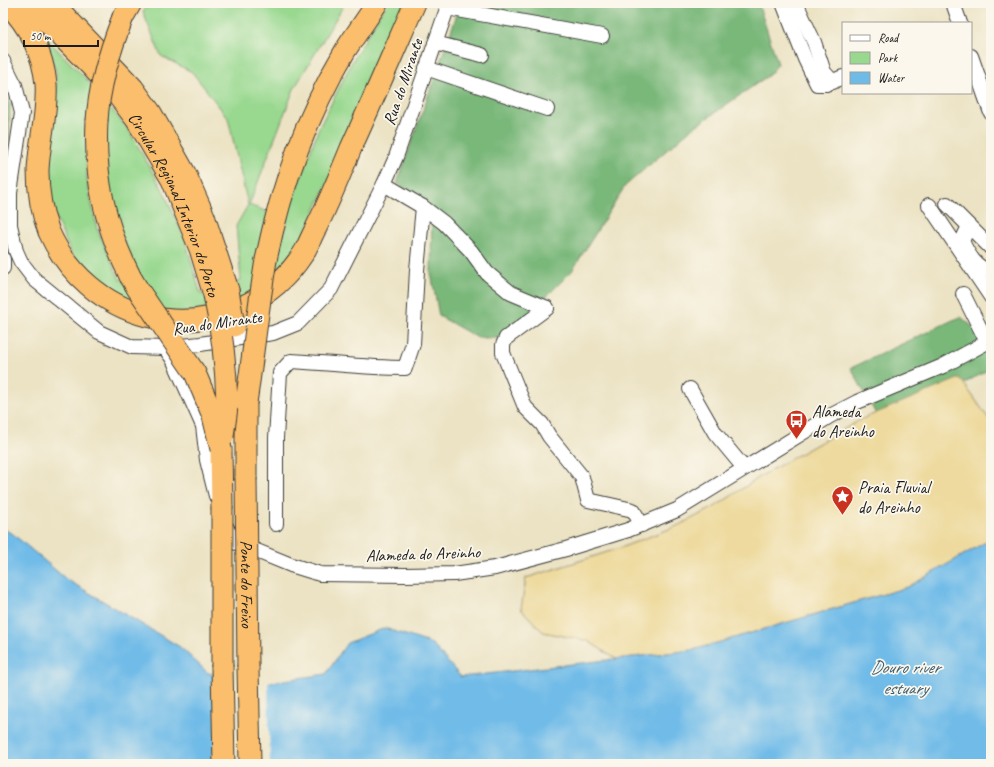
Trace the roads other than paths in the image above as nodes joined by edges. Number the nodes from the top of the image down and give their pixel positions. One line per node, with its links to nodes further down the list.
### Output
1 (7, 3): 5 (highway)
2 (25, 3): 31 (highway, Circular Regional Interior do Porto)
3 (50, 3): 31 (highway, Circular Regional Interior do Porto)
4 (377, 3): 37 (highway, bridge)
5 (415, 3)
6 (783, 3): 18 (street)
7 (796, 3): 18 (street)
8 (953, 3): 11 (street)
9 (448, 5): 12 (street); 13 (street, Rua do Mirante)
10 (127, 10): 38 (highway, bridge)
11 (960, 22)
12 (602, 36)
13 (435, 43): 14 (street); 17 (street, Rua do Mirante)
14 (482, 55)
15 (972, 59): 20 (street)
16 (3, 61): 21 (street, Rua do Mirante)
17 (426, 68): 19 (street); 22 (street, Rua do Mirante)
18 (838, 80)
19 (547, 108)
20 (991, 113)
21 (8, 171): 35 (street, Rua do Mirante)
22 (384, 184): 25 (street); 35 (street, Rua do Mirante)
23 (947, 204): 26 (street)
24 (929, 205): 33 (street)
25 (423, 207): 40 (street); 41 (street)
26 (970, 226): 27 (street); 30 (street)
27 (991, 248)
28 (3, 259): 29 (street)
29 (3, 268)
30 (991, 271)
31 (221, 292): 37 (highway, Circular Regional Interior do Porto, bridge); 38 (highway, Circular Regional Interior do Porto, bridge)
32 (963, 294): 34 (street)
33 (991, 297)
34 (989, 341): 39 (street, Alameda do Areinho)
35 (165, 348): 41 (street, Alameda do Areinho)
36 (690, 389): 39 (street)
37 (246, 404): 43 (highway, Ponte do Freixo, bridge)
38 (221, 449): 42 (highway, Ponte do Freixo, bridge)
39 (744, 468): 41 (street, Alameda do Areinho)
40 (276, 524)
41 (642, 525)
42 (224, 764)
43 (250, 764)

